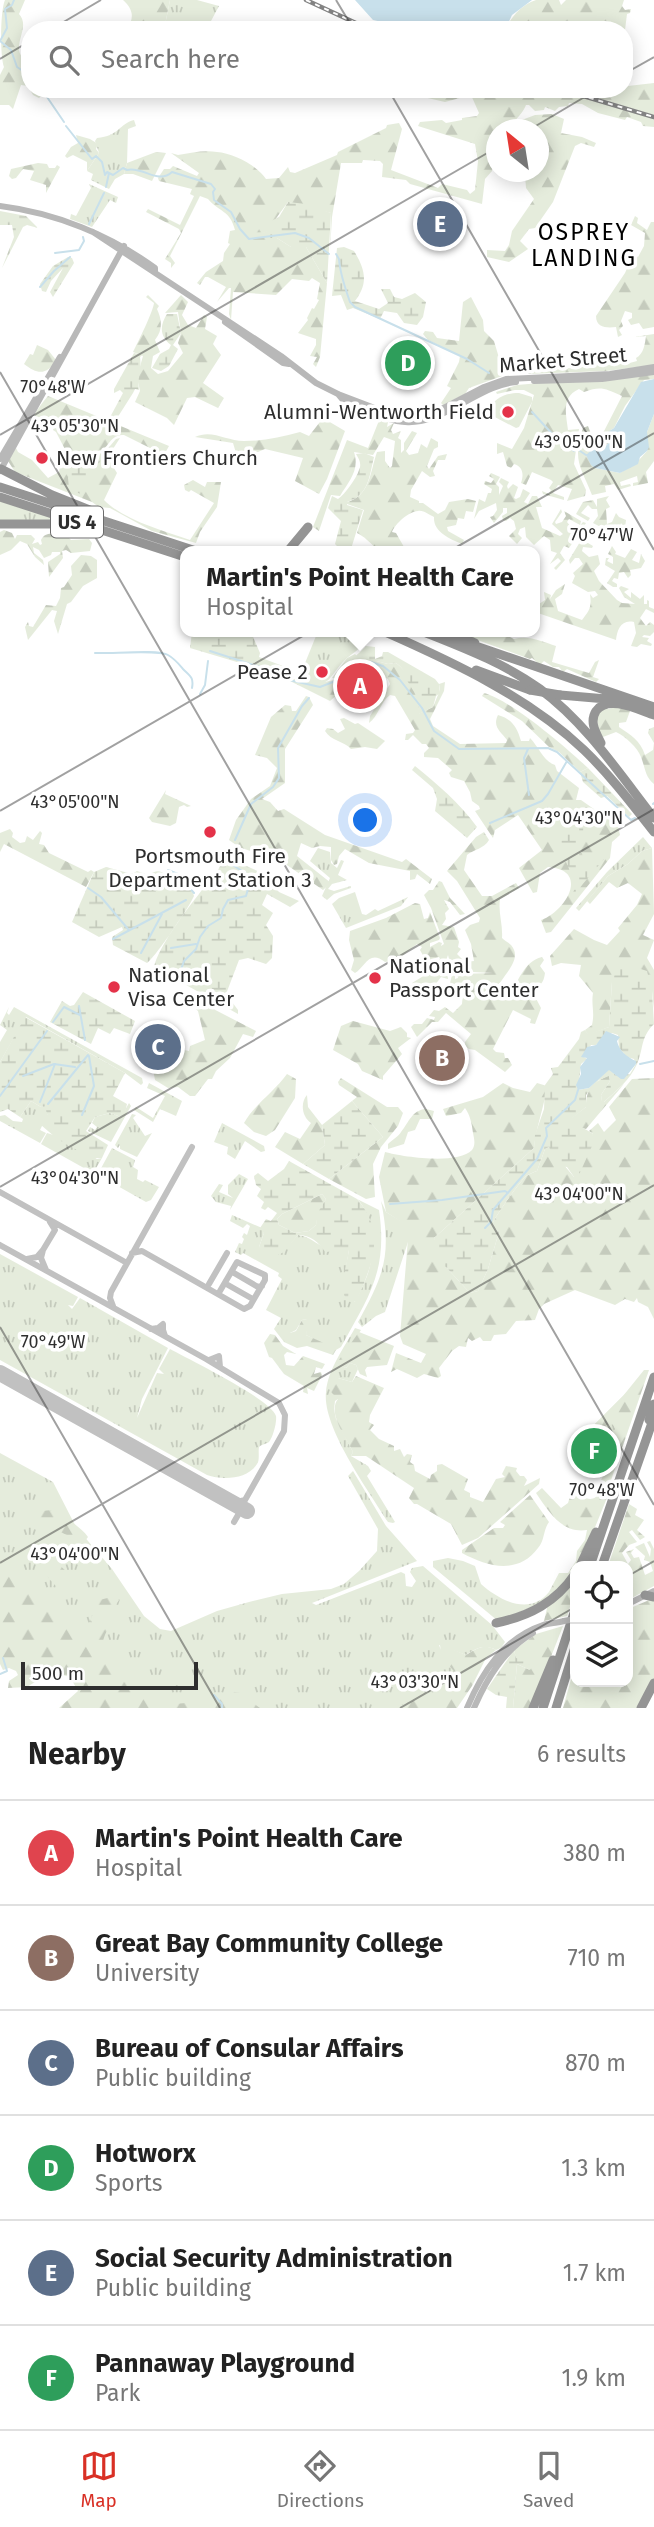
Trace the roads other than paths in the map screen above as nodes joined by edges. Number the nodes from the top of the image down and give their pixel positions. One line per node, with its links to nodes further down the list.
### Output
1 (0, 206): 2 (main road, Market Street)
2 (122, 248): 3 (main road, Market Street); 4 (main road)
3 (654, 370)
4 (0, 467): 8 (highway)
5 (0, 487): 8 (highway, US 4)
6 (0, 497): 10 (highway, US 4)
7 (0, 524): 10 (highway)
8 (144, 533): 9 (highway, US 4)
9 (182, 546)
10 (153, 547): 11 (highway, US 4)
11 (180, 555)
12 (395, 637): 21 (highway)
13 (402, 637): 18 (highway, bridge)
14 (436, 637): 19 (highway)
15 (447, 637): 17 (highway)
16 (459, 637): 17 (highway)
17 (528, 664): 18 (highway)
18 (654, 711): 19 (highway)
19 (622, 777): 20 (highway)
20 (654, 816)
21 (654, 832)
22 (654, 1376): 26 (highway)
23 (654, 1404): 25 (highway)
24 (654, 1417): 25 (highway)
25 (635, 1472): 29 (highway)
26 (609, 1509): 27 (highway); 28 (highway)
27 (583, 1561)
28 (592, 1561)
29 (604, 1561)
30 (570, 1580): 34 (highway)
31 (651, 1594): 32 (main road)
32 (633, 1602)
33 (570, 1620): 35 (main road, bridge)
34 (496, 1623)
35 (553, 1624): 41 (main road); 42 (main road)
36 (570, 1624): 37 (highway)
37 (566, 1637): 43 (highway); 44 (highway)
38 (570, 1667): 45 (highway)
39 (654, 1683): 46 (highway)
40 (654, 1689): 46 (highway)
41 (467, 1708)
42 (474, 1708)
43 (533, 1708)
44 (542, 1708)
45 (559, 1708)
46 (643, 1708)

